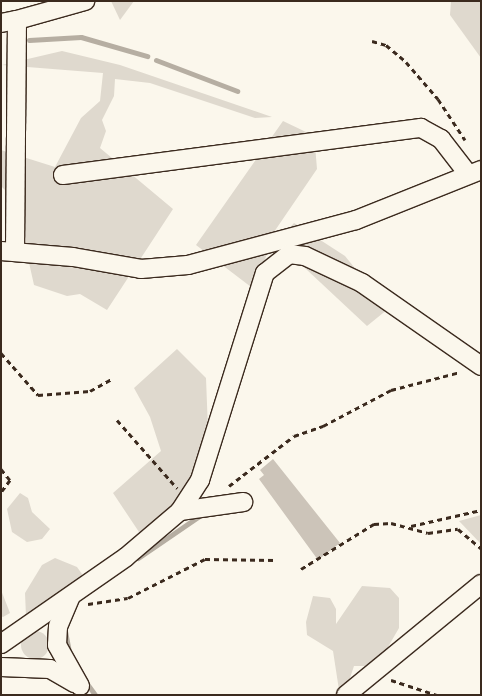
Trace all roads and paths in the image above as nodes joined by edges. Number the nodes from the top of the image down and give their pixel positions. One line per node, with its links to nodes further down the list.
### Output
1 (85, 1): 2 (street)
2 (9, 21): 6 (street)
3 (372, 41): 4 (path)
4 (470, 170): 5 (street); 6 (street)
5 (63, 175)
6 (8, 252)
7 (1, 353): 9 (path)
8 (476, 370): 12 (path); 15 (street)
9 (112, 379)
10 (117, 420): 15 (path)
11 (1, 469): 13 (path)
12 (227, 488)
13 (1, 492)
14 (243, 502): 15 (street)
15 (184, 505): 22 (street)
16 (481, 510): 17 (path)
17 (407, 526): 18 (path); 20 (path)
18 (481, 548)
19 (276, 560): 22 (path)
20 (301, 569)
21 (481, 584): 25 (street)
22 (71, 597): 23 (street); 26 (street)
23 (1, 644)
24 (1, 667): 26 (street)
25 (369, 673): 27 (street); 28 (path)
26 (83, 691)
27 (346, 695)
28 (437, 695)

